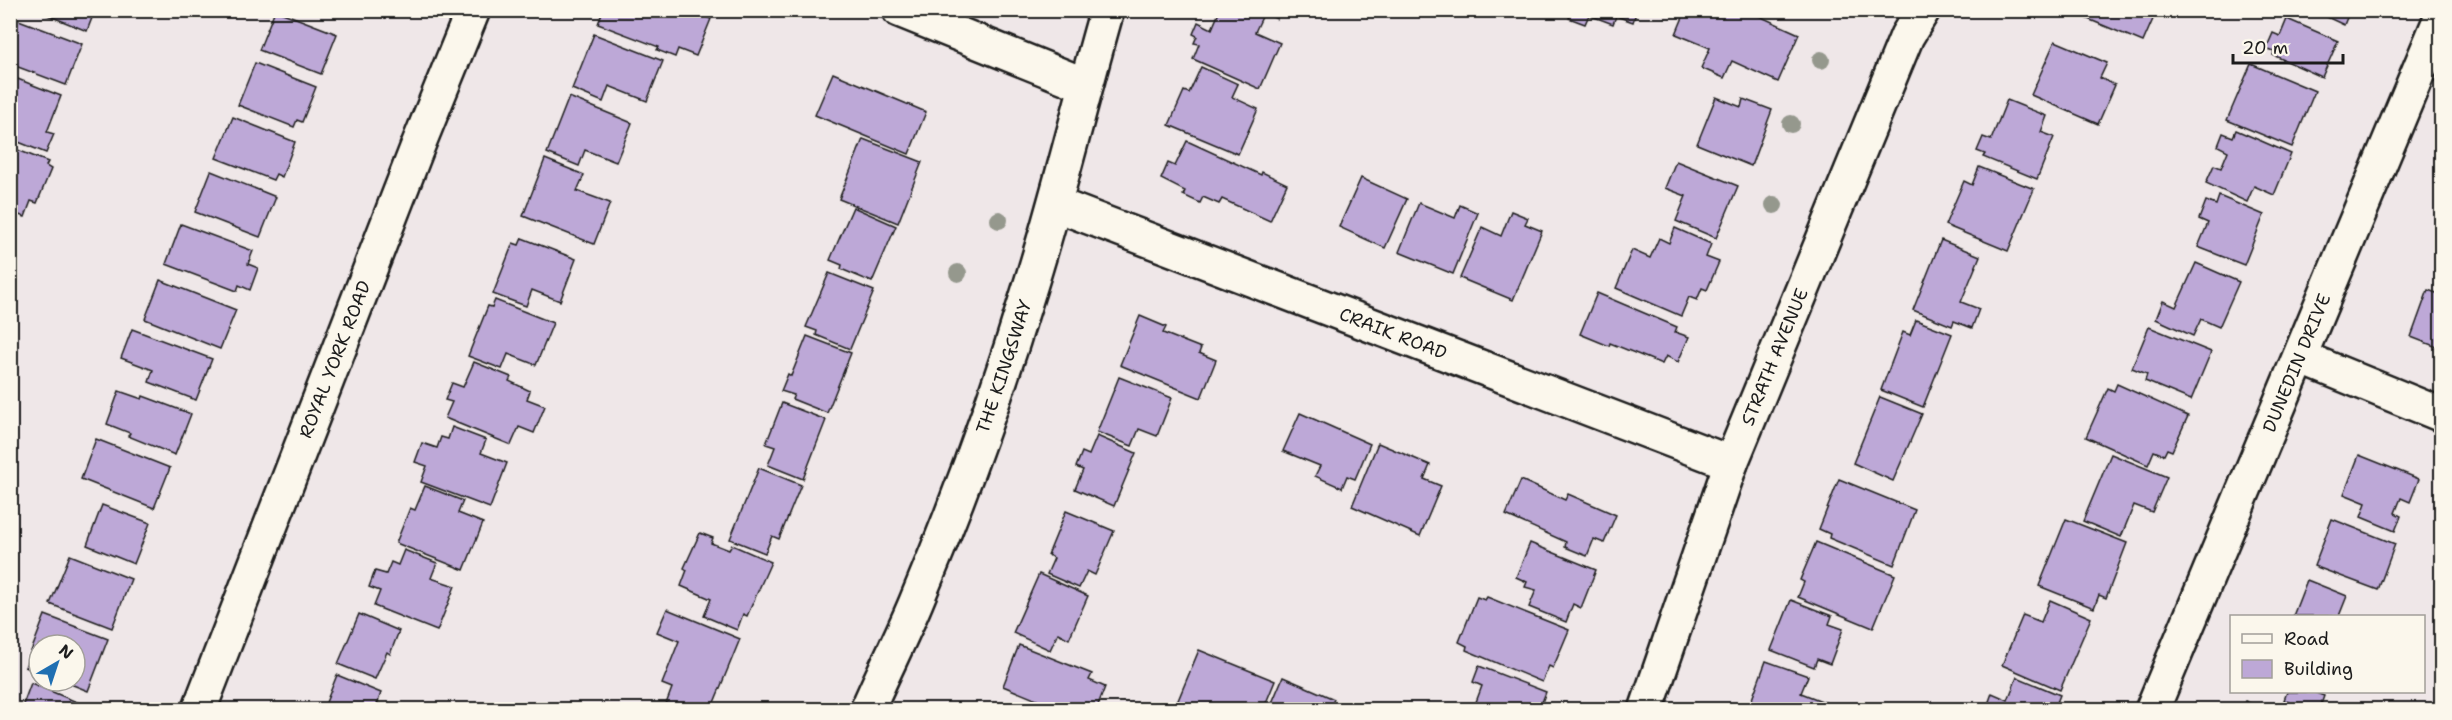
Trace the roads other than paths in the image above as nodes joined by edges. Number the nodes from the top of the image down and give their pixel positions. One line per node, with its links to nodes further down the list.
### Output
1 (473, 10): 12 (street, ROYAL YORK ROAD)
2 (899, 10): 6 (street)
3 (1107, 10): 6 (street, THE KINGSWAY)
4 (1923, 10): 10 (street, STRATH AVENUE)
5 (2442, 15): 8 (street, DUNEDIN DRIVE)
6 (1085, 85): 7 (street, THE KINGSWAY)
7 (1055, 204): 10 (street, CRAIK ROAD); 11 (street, THE KINGSWAY)
8 (2300, 357): 9 (street); 14 (street, DUNEDIN DRIVE)
9 (2442, 415)
10 (1731, 463): 13 (street, STRATH AVENUE)
11 (869, 709)
12 (199, 710)
13 (1646, 710)
14 (2152, 710)

